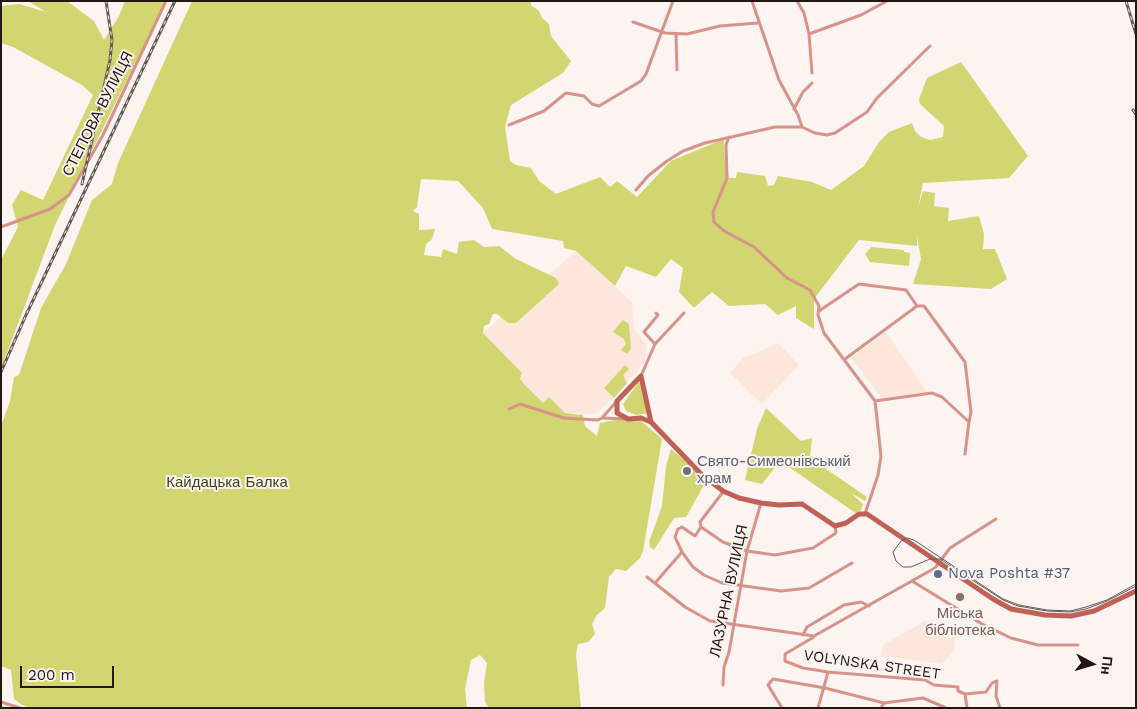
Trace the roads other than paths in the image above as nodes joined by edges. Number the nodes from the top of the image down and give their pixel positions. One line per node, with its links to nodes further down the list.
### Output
1 (166, 1): 20 (street, СТЕПОВА ВУЛИЦЯ)
2 (673, 1): 8 (street)
3 (752, 1): 7 (street)
4 (797, 1): 10 (street)
5 (887, 1): 10 (street)
6 (633, 22): 8 (street)
7 (758, 23): 9 (street); 15 (street)
8 (662, 32): 9 (street); 16 (street)
9 (676, 34): 12 (street)
10 (808, 34): 13 (street)
11 (930, 46): 17 (street)
12 (677, 70)
13 (812, 73)
14 (812, 83): 15 (street)
15 (794, 109): 17 (street)
16 (509, 126)
17 (802, 127): 18 (street)
18 (729, 137): 19 (street); 22 (street)
19 (636, 190)
20 (1, 226)
21 (917, 306): 22 (street); 26 (street); 34 (street)
22 (818, 311): 26 (street)
23 (656, 313): 25 (street)
24 (684, 313): 25 (street)
25 (655, 344): 27 (street)
26 (845, 359): 29 (street)
27 (640, 376): 28 (street); 33 (street)
28 (617, 401): 31 (street); 32 (street)
29 (875, 401): 34 (street); 38 (street)
30 (509, 409): 31 (street)
31 (602, 418): 32 (street)
32 (628, 419): 33 (street)
33 (651, 422): 36 (street)
34 (969, 422): 35 (street)
35 (965, 454)
36 (724, 491): 37 (street); 41 (street)
37 (761, 503): 40 (street); 42 (street, ЛАЗУРНА ВУЛИЦЯ)
38 (865, 514): 40 (street); 44 (street)
39 (996, 520): 44 (street, VOLYNSKA STREET)
40 (835, 526): 42 (street)
41 (701, 527): 42 (street); 43 (street)
42 (747, 551): 49 (street, ЛАЗУРНА ВУЛИЦЯ)
43 (682, 552): 47 (street); 49 (street)
44 (939, 562): 48 (street, VOLYNSKA STREET); 50 (street)
45 (852, 563): 49 (street)
46 (647, 577): 47 (street, VOLYNSKA STREET)
47 (655, 582): 52 (street, VOLYNSKA STREET)
48 (912, 582): 51 (street, VOLYNSKA STREET); 55 (street)
49 (741, 587): 52 (street, ЛАЗУРНА ВУЛИЦЯ)
50 (1136, 591)
51 (870, 606): 53 (street); 54 (street, VOLYNSKA STREET)
52 (734, 626): 53 (street, VOLYNSKA STREET); 57 (street, ЛАЗУРНА ВУЛИЦЯ)
53 (804, 635): 54 (street, VOLYNSKA STREET)
54 (814, 636): 56 (street, VOLYNSKA STREET)
55 (1078, 645)
56 (828, 672): 58 (street); 59 (street, VOLYNSKA STREET)
57 (723, 685)
58 (825, 688): 61 (street); 63 (street); 64 (street)
59 (965, 694): 67 (street); 68 (street)
60 (1, 702): 62 (street)
61 (884, 703): 65 (street); 66 (street)
62 (20, 708)
63 (782, 708)
64 (818, 708)
65 (881, 708)
66 (946, 708)
67 (967, 708)
68 (1000, 708)

